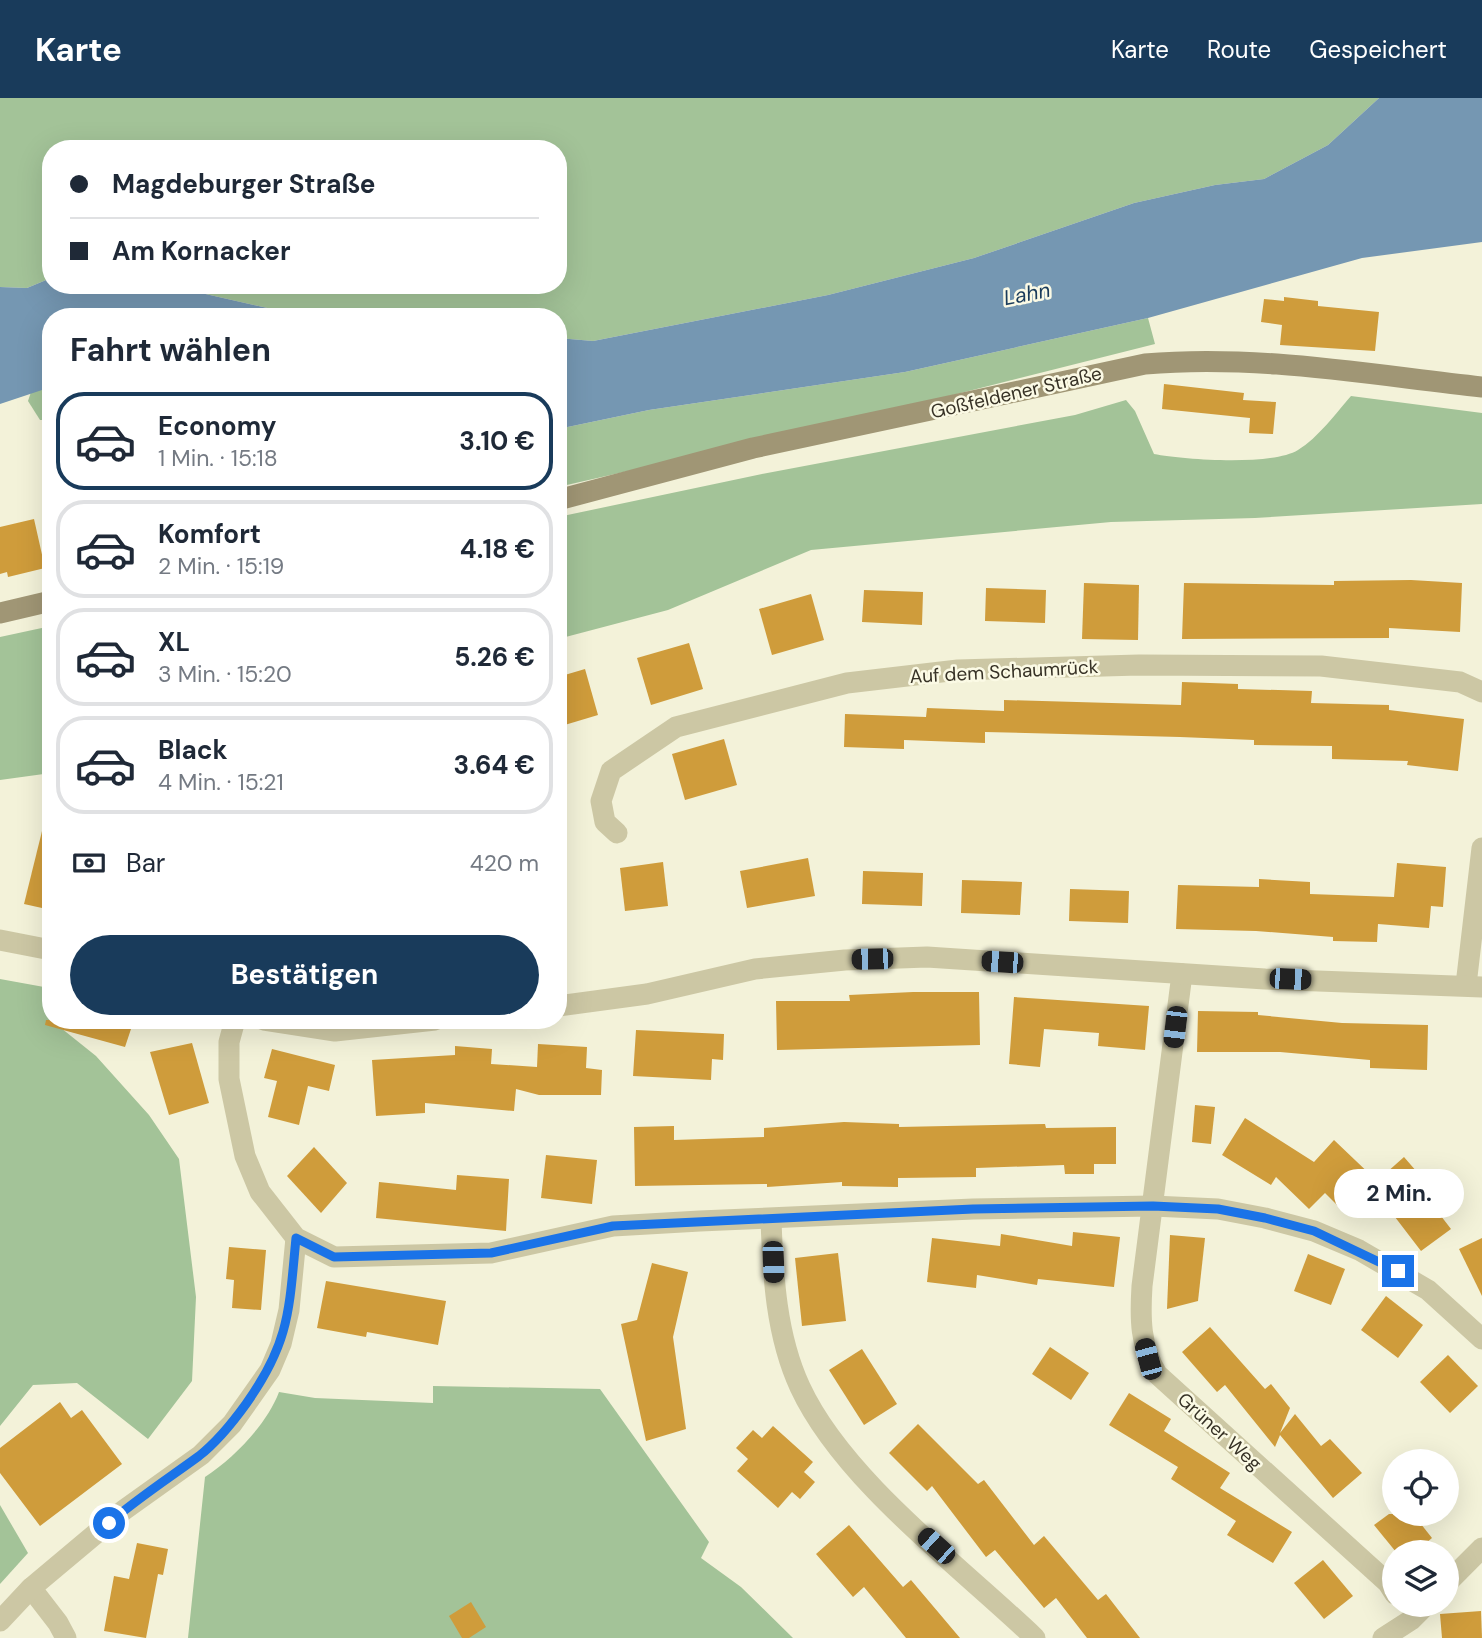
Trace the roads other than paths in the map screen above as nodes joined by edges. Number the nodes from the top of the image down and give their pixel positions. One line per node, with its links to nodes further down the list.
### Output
1 (1482, 387): 2 (main road, Goßfeldener Straße)
2 (567, 498)
3 (42, 603): 4 (main road)
4 (0, 613)
5 (1482, 692): 6 (street, Auf dem Schaumrück)
6 (617, 832)
7 (1482, 848): 11 (street)
8 (0, 940): 9 (street)
9 (42, 948)
10 (1182, 974): 11 (street); 12 (street); 16 (street, Grüner Weg)
11 (1474, 986)
12 (567, 1005)
13 (233, 1029): 18 (street)
14 (322, 1029): 15 (street)
15 (353, 1029)
16 (1153, 1206): 17 (street); 19 (street); 22 (street, Grüner Weg)
17 (771, 1220): 18 (street); 27 (street)
18 (296, 1238): 23 (street)
19 (1482, 1339)
20 (1482, 1548): 21 (street)
21 (1459, 1571)
22 (1382, 1578)
23 (31, 1588): 24 (street); 26 (street)
24 (0, 1621)
25 (1408, 1621): 28 (street)
26 (66, 1638)
27 (1035, 1638)
28 (1382, 1638)

